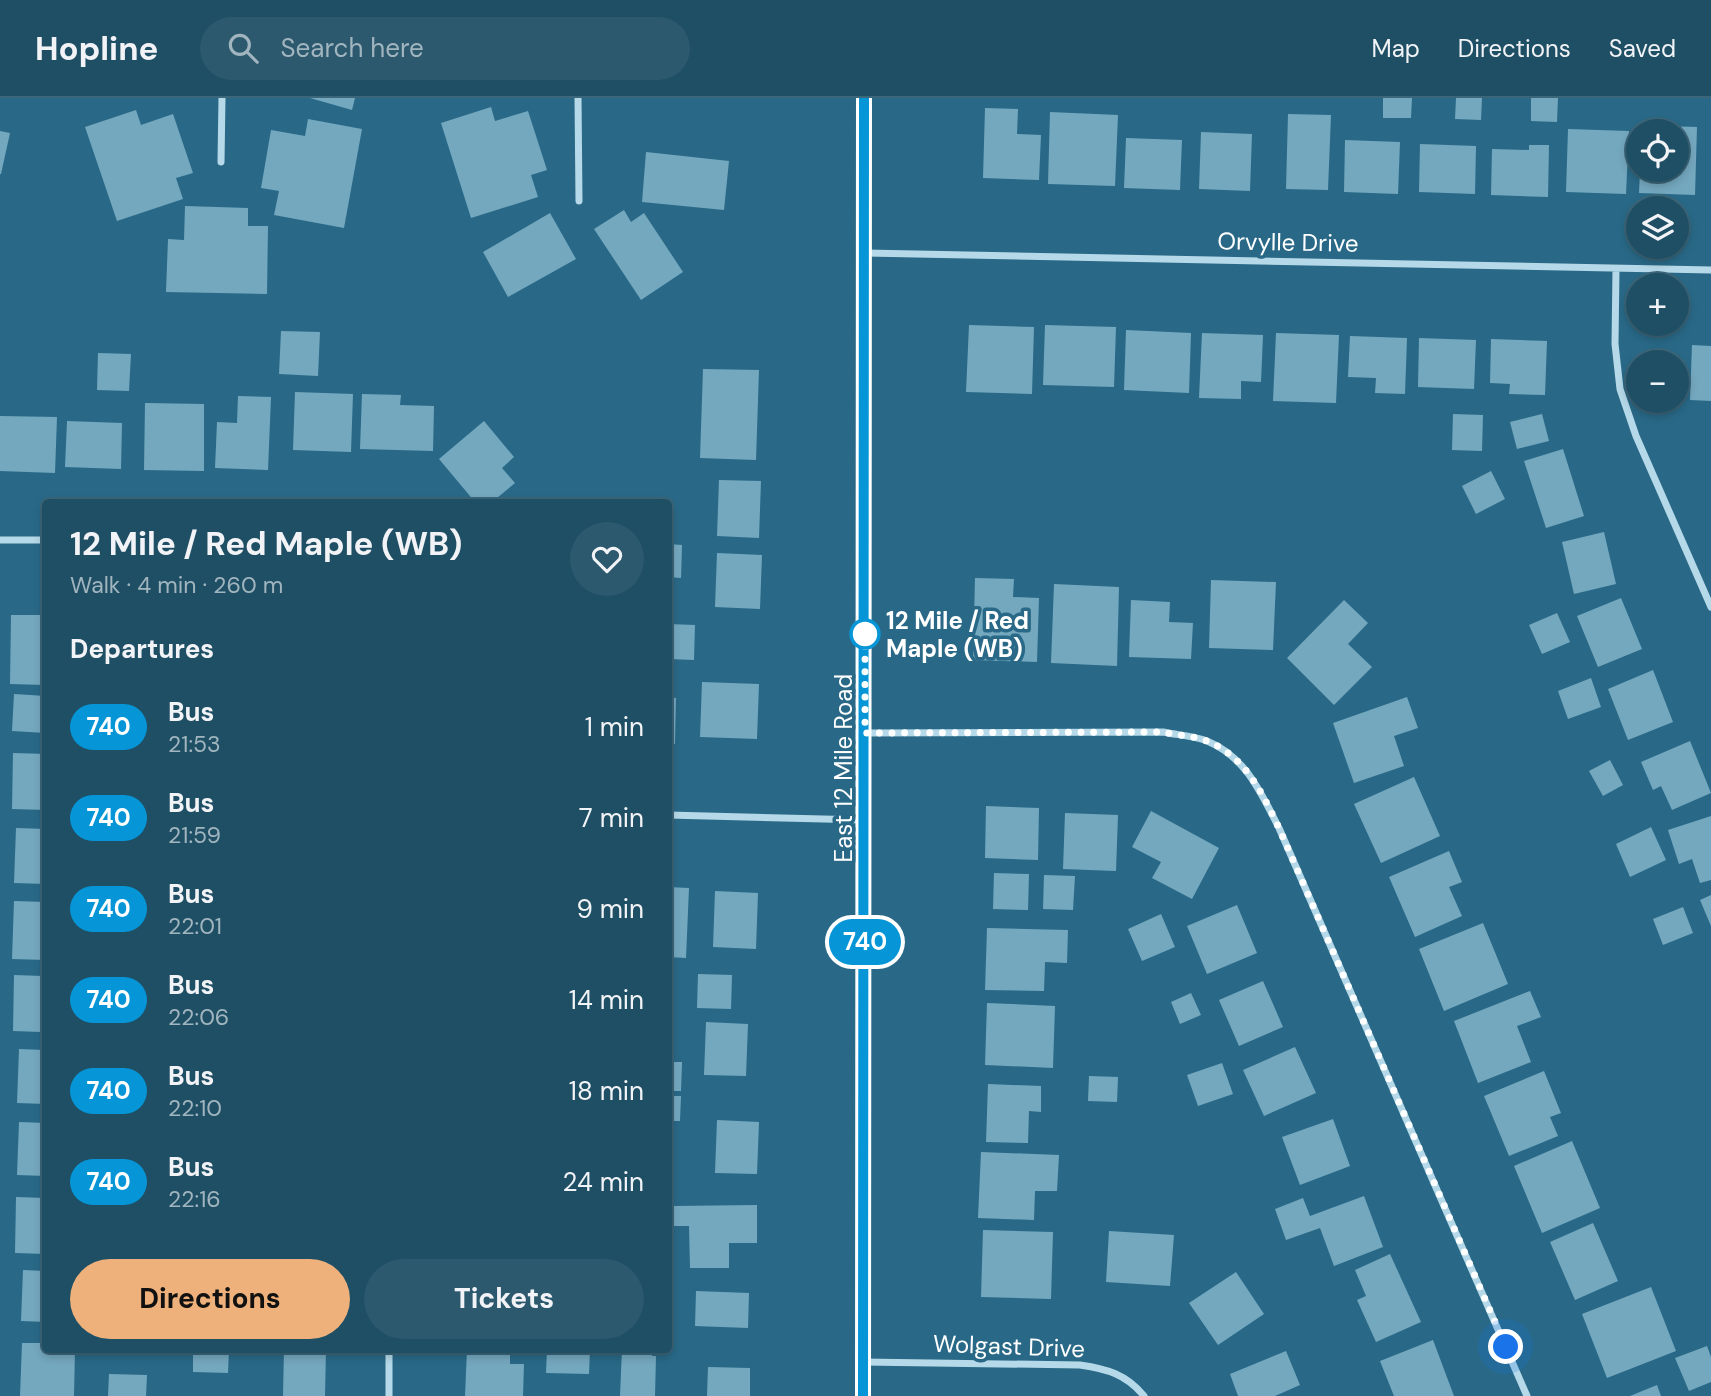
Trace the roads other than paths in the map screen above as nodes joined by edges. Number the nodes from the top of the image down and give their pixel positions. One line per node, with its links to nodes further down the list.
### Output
1 (222, 98): 4 (street)
2 (578, 98): 5 (street)
3 (864, 98): 6 (main road, East 12 Mile Road)
4 (221, 162)
5 (579, 201)
6 (865, 253): 7 (street, Orvylle Drive); 12 (main road, East 12 Mile Road)
7 (1616, 269): 8 (street, Orvylle Drive); 11 (street)
8 (1711, 270)
9 (0, 540): 10 (street)
10 (42, 540)
11 (1711, 607)
12 (865, 733): 14 (main road, East 12 Mile Road); 20 (street)
13 (672, 815): 14 (street)
14 (866, 820): 16 (main road, East 12 Mile Road)
15 (389, 1353): 17 (street)
16 (863, 1362): 18 (main road, East 12 Mile Road); 19 (street, Wolgast Drive)
17 (389, 1396)
18 (863, 1396)
19 (1144, 1396)
20 (1527, 1396)

